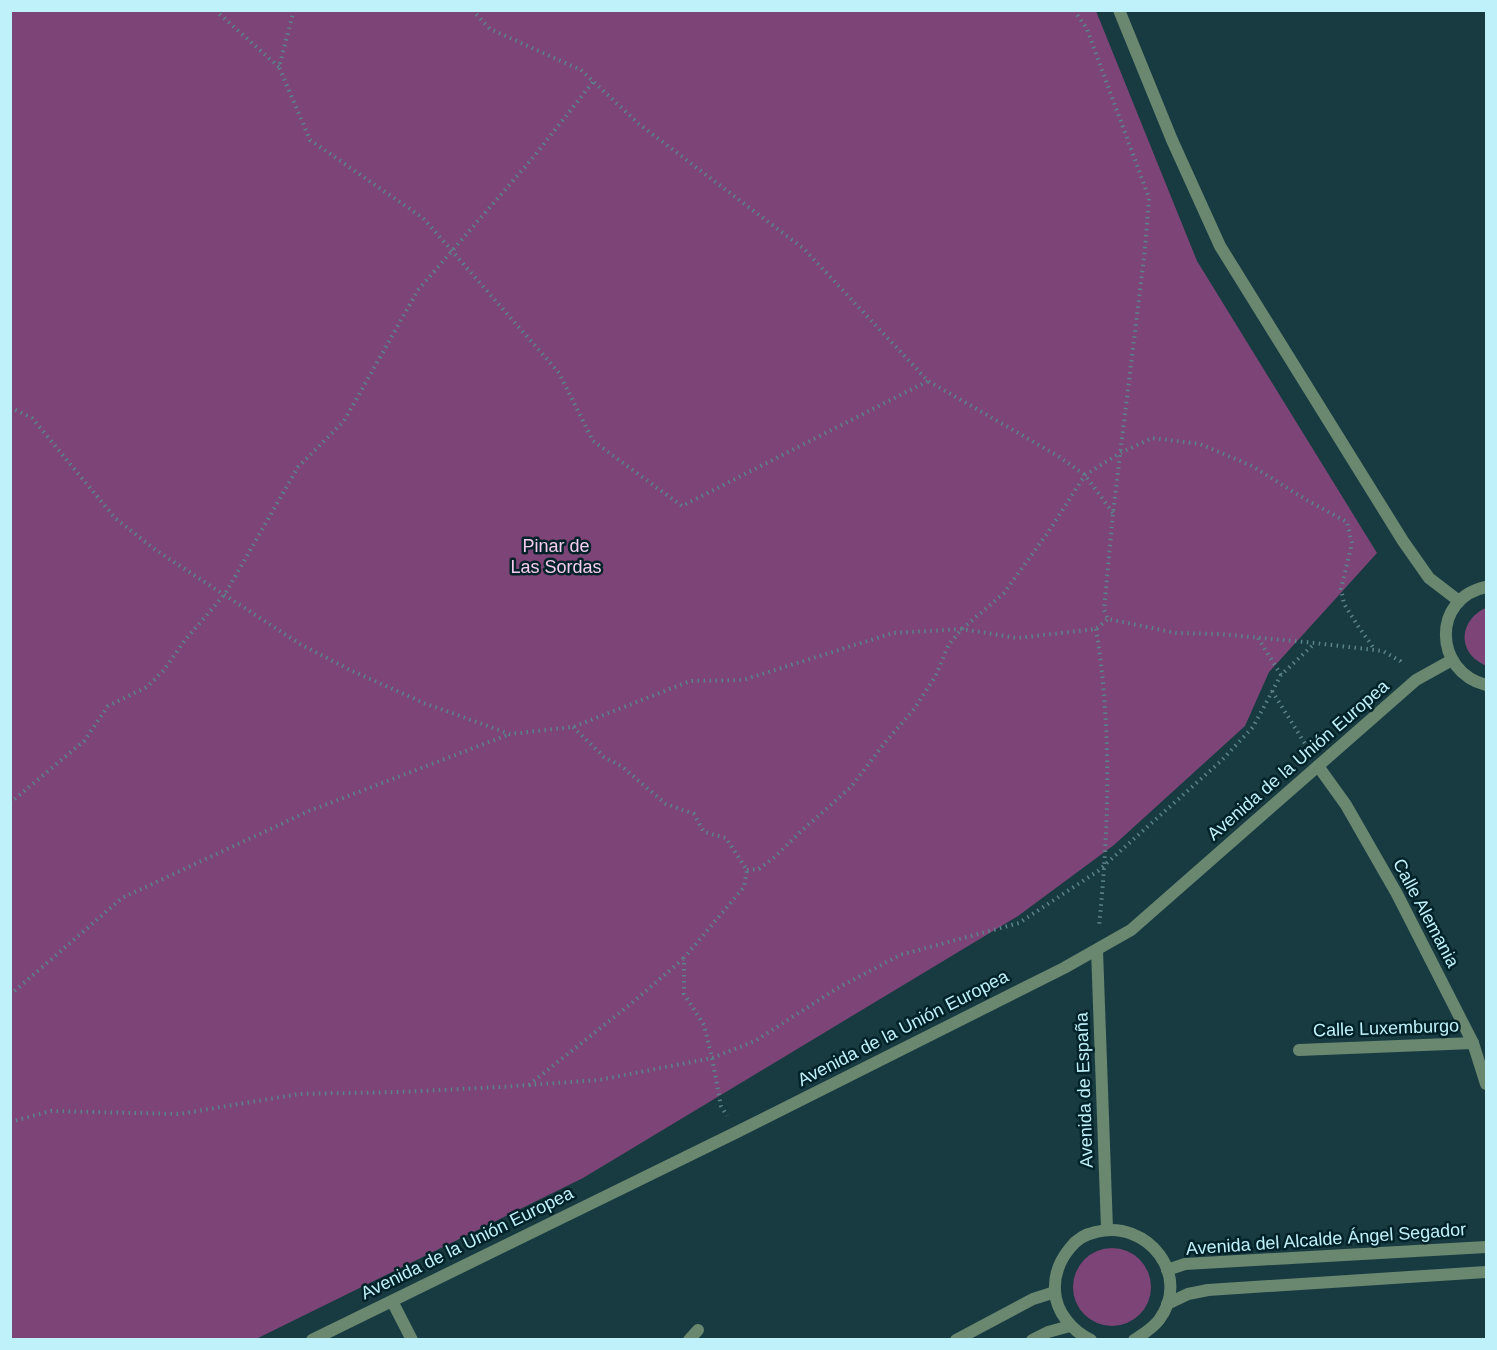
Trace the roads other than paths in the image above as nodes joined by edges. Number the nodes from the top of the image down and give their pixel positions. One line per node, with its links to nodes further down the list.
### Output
1 (1119, 10): 3 (street)
2 (1486, 587): 3 (street)
3 (1459, 601): 4 (street)
4 (1452, 660): 5 (street); 6 (street, Avenida de la Unión Europea)
5 (1486, 685)
6 (1318, 766): 7 (street, Avenida de la Unión Europea); 8 (street, Calle Alemania)
7 (1097, 950): 11 (street, Avenida de España); 16 (street, Avenida de la Unión Europea)
8 (1473, 1043): 9 (street, Calle Luxemburgo); 10 (street, Calle Alemania)
9 (1299, 1050)
10 (1486, 1084)
11 (1107, 1229): 13 (street); 15 (street)
12 (1486, 1247): 13 (street, Avenida del Alcalde Ángel Segador)
13 (1167, 1270): 17 (street)
14 (1486, 1272): 17 (street)
15 (1055, 1292): 18 (street); 23 (street)
16 (392, 1300): 20 (street, Avenida de la Unión Europea); 21 (street)
17 (1167, 1304): 26 (street)
18 (1070, 1326): 24 (street); 25 (street)
19 (698, 1330): 22 (street)
20 (312, 1340)
21 (412, 1340)
22 (689, 1340)
23 (956, 1340)
24 (1032, 1340)
25 (1091, 1340)
26 (1134, 1340)

